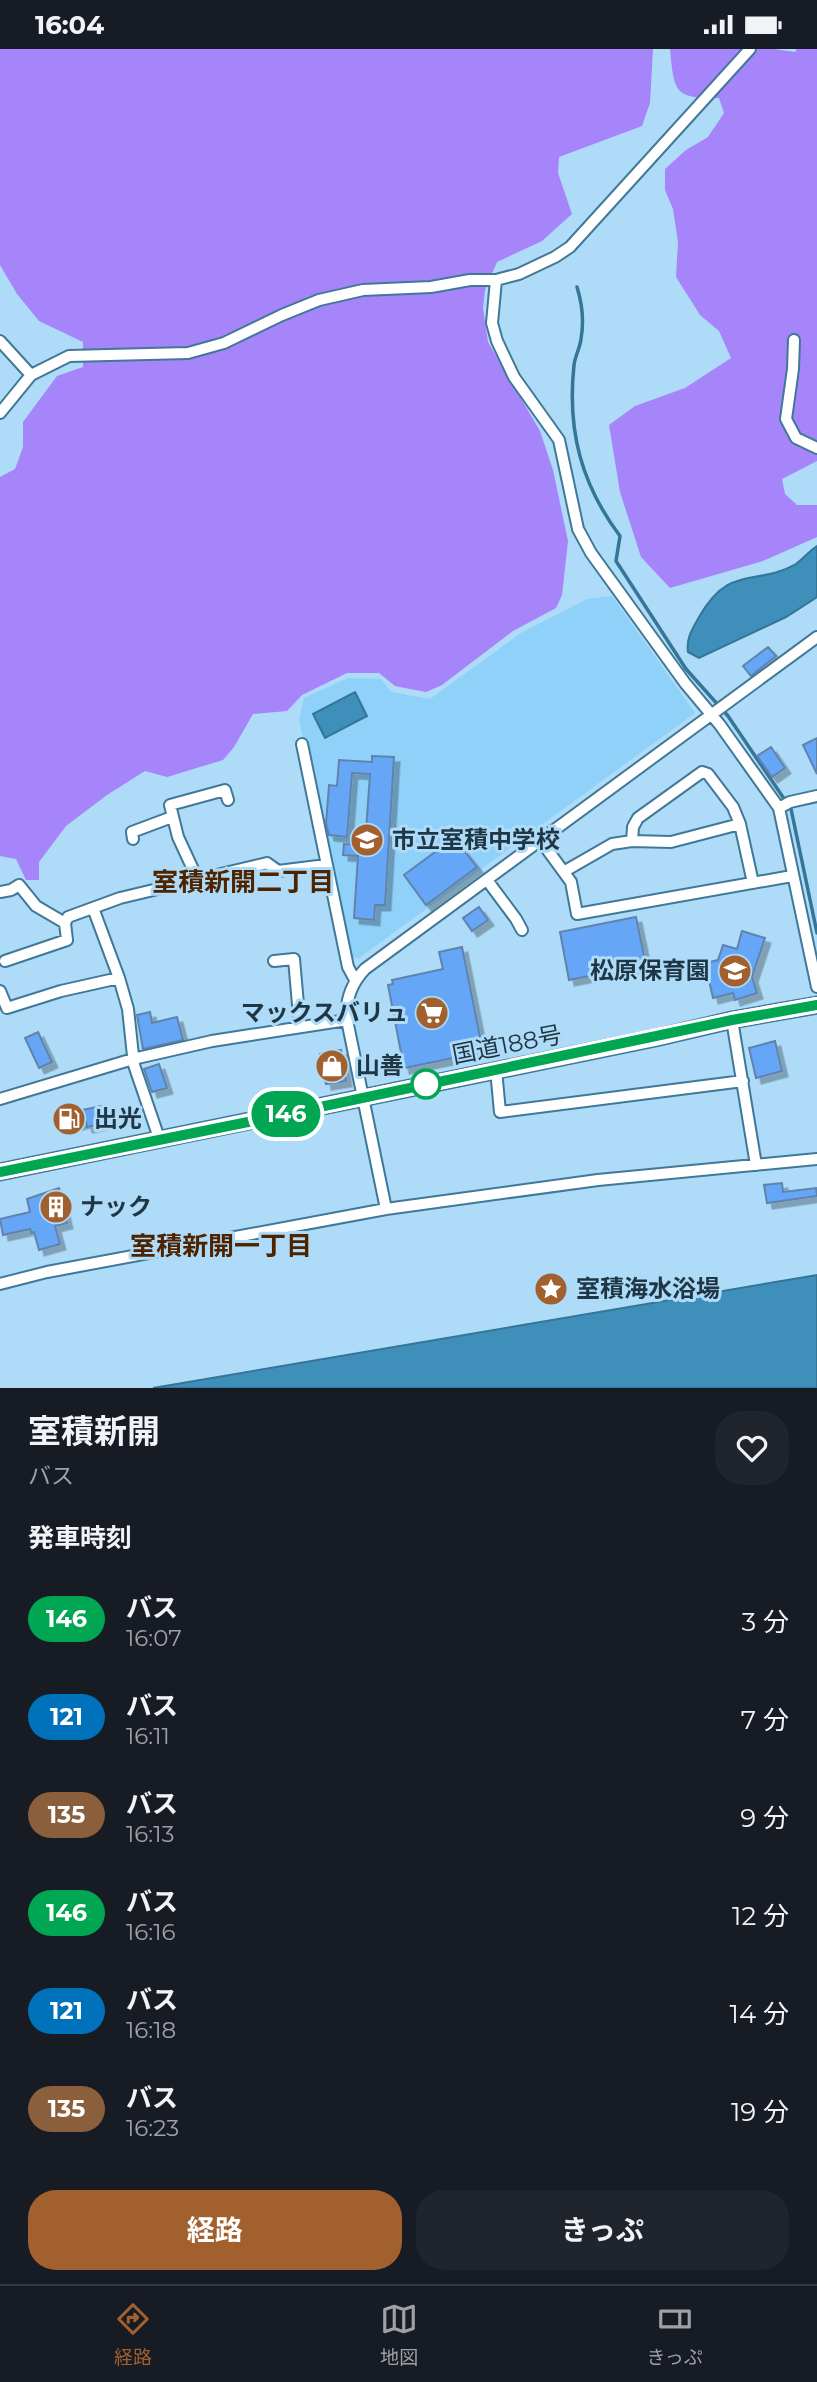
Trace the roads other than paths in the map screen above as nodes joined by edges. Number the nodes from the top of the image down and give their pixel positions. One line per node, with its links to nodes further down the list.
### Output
1 (750, 49): 2 (street)
2 (496, 280): 5 (street); 9 (street)
3 (794, 340): 7 (street)
4 (0, 341): 5 (street)
5 (31, 375): 6 (street)
6 (0, 413)
7 (817, 448)
8 (817, 637): 9 (street)
9 (711, 716): 13 (street); 17 (street)
10 (302, 744): 19 (street)
11 (817, 796): 13 (street)
12 (229, 800): 14 (street)
13 (779, 808): 21 (street)
14 (172, 817): 16 (street); 22 (street)
15 (740, 824): 18 (street); 18 (street); 24 (street)
16 (133, 839)
17 (541, 841): 20 (street); 23 (street)
18 (632, 841): 20 (street)
19 (326, 865): 22 (street); 32 (street)
20 (565, 871): 24 (street)
21 (792, 876): 24 (street); 33 (street)
22 (197, 878): 26 (street)
23 (487, 880): 28 (street); 32 (street)
24 (752, 883)
25 (0, 892): 27 (street)
26 (93, 908): 27 (street); 31 (street)
27 (65, 923): 29 (street)
28 (522, 930)
29 (5, 961)
30 (274, 961): 38 (street)
31 (119, 978): 34 (street); 39 (street)
32 (355, 980): 36 (street)
33 (817, 987)
34 (0, 991)
35 (817, 1005): 37 (highway, 国道188号)
36 (347, 1020): 38 (street); 42 (street)
37 (732, 1020): 40 (highway, 国道188号); 41 (street)
38 (300, 1027): 39 (street)
39 (133, 1059): 43 (street); 44 (street)
40 (496, 1070): 41 (street); 42 (highway, 国道188号)
41 (743, 1081): 46 (street)
42 (363, 1097): 44 (highway, 国道188号); 48 (street)
43 (0, 1099)
44 (159, 1138): 47 (highway, 国道188号)
45 (817, 1159): 46 (street)
46 (756, 1165): 48 (street)
47 (0, 1172)
48 (386, 1209): 49 (street)
49 (0, 1284)

